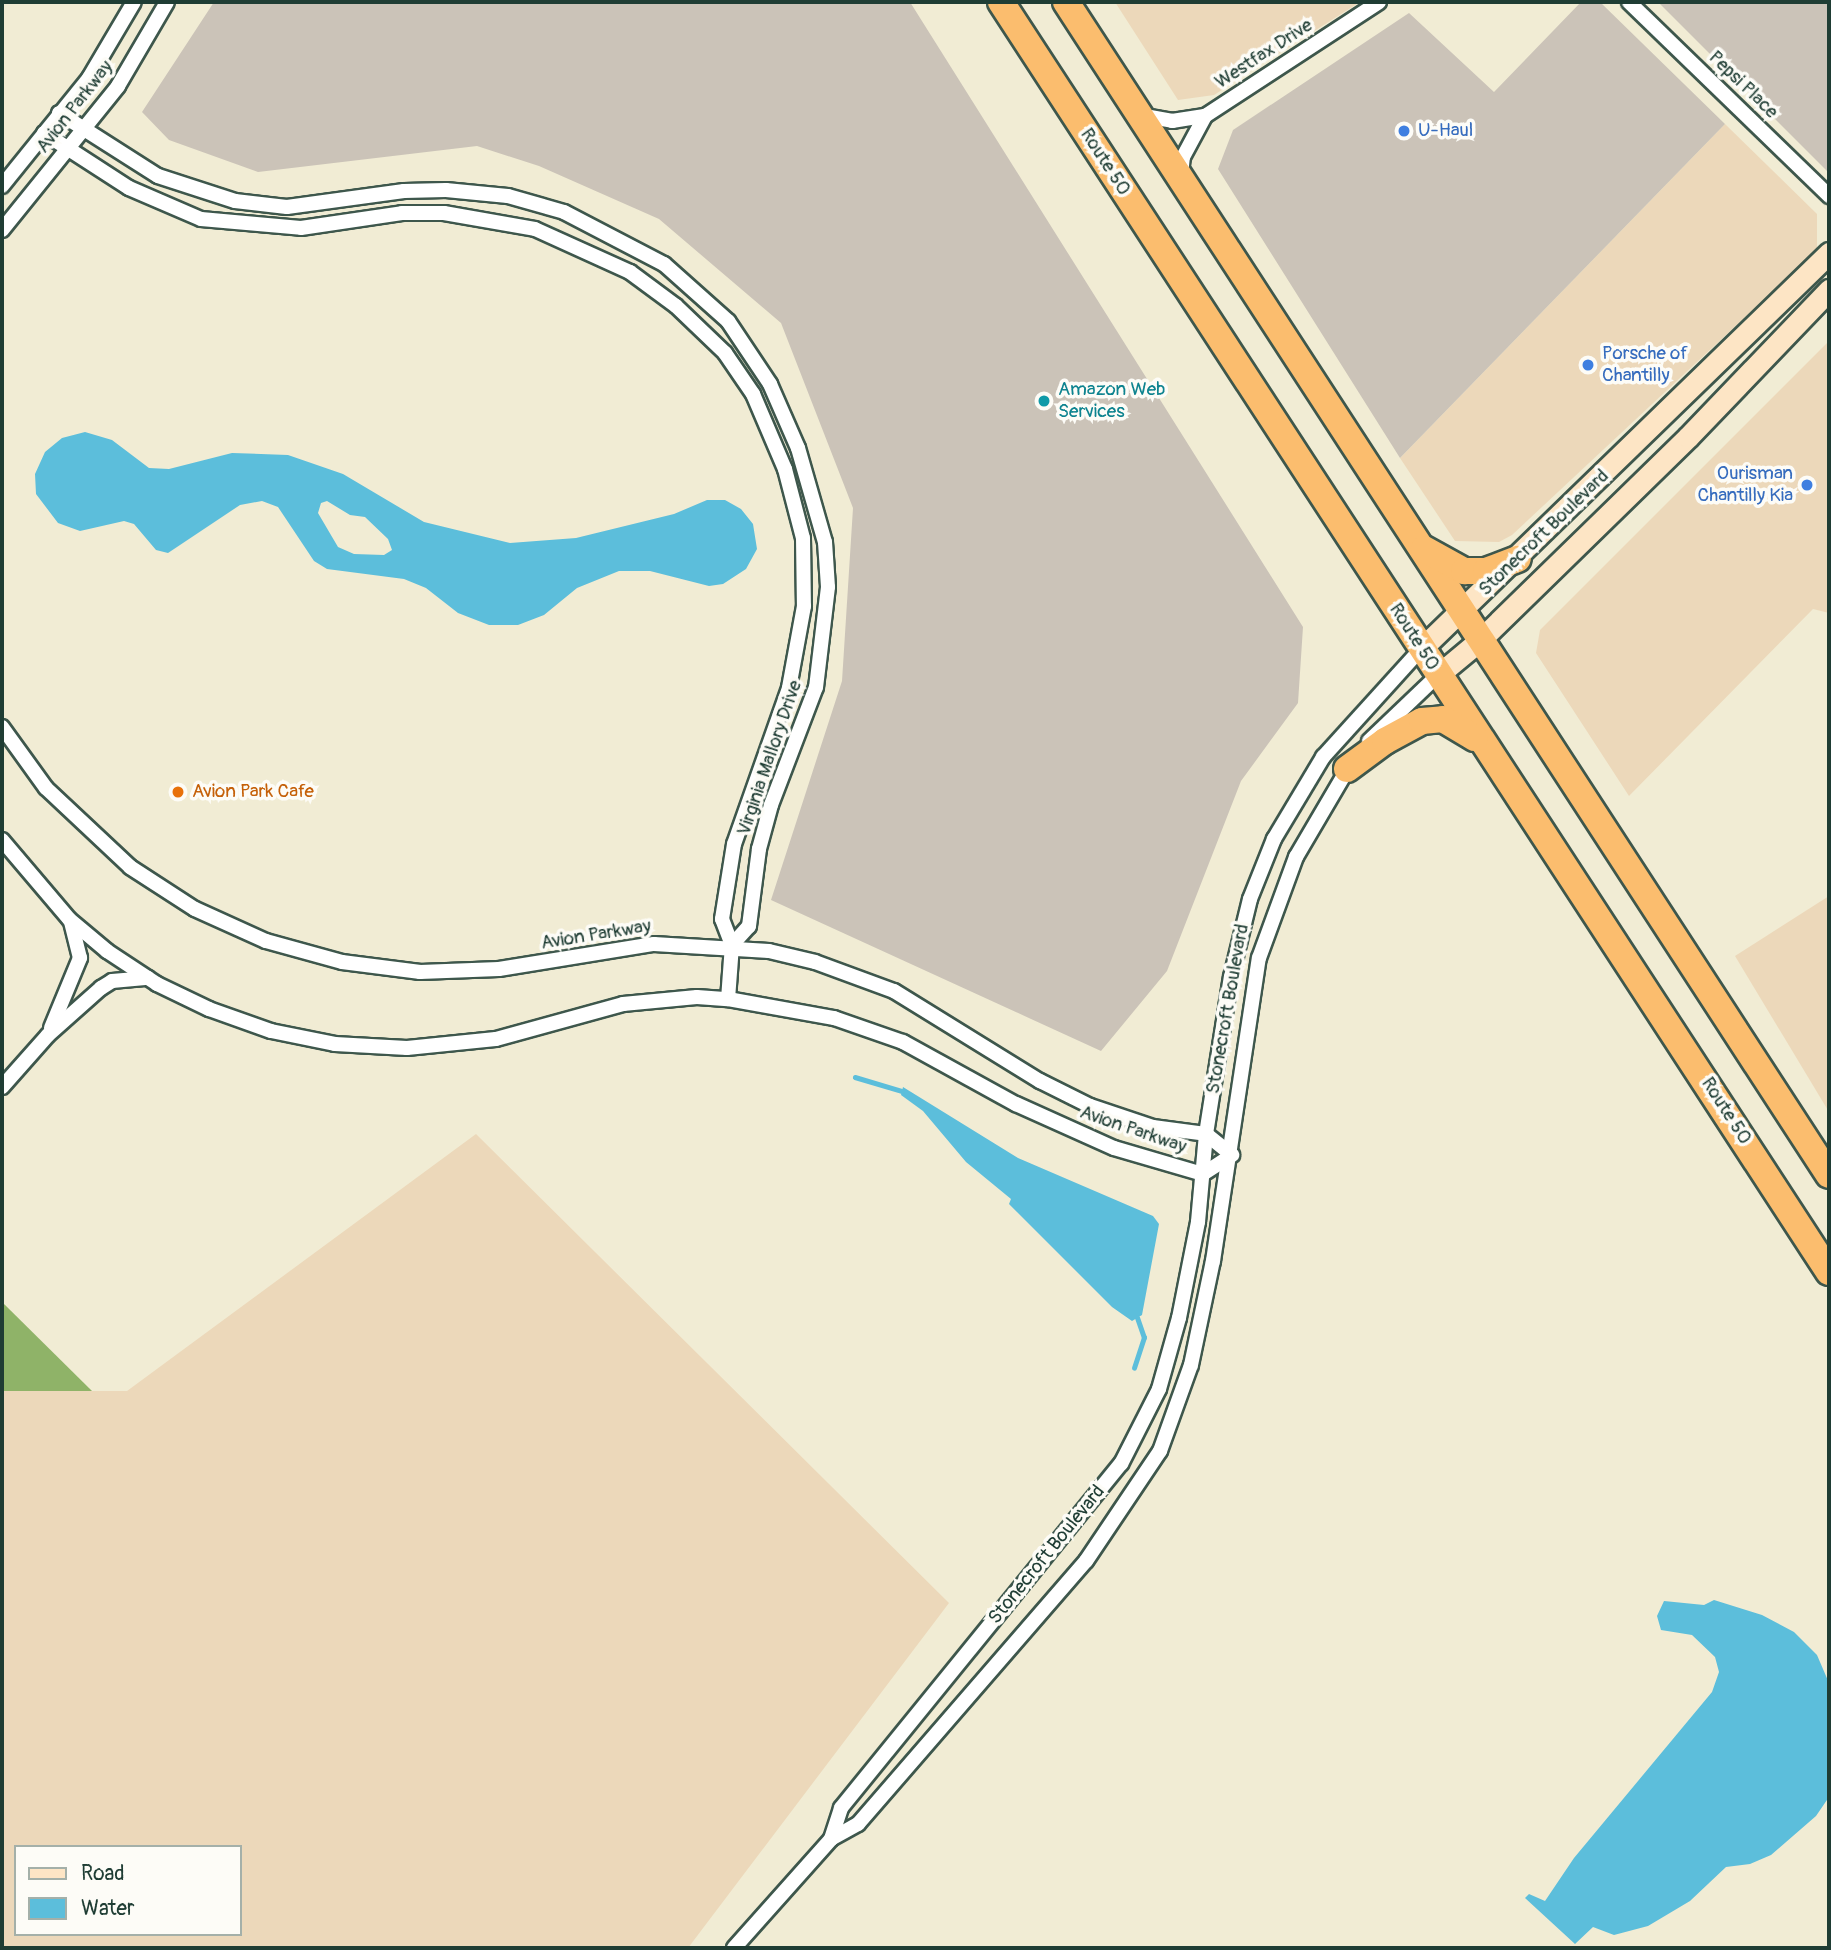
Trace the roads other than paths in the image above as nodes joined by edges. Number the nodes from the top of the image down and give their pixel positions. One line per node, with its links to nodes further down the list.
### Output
1 (1001, 2): 24 (highway, Route 50)
2 (1066, 2): 8 (highway)
3 (1379, 2): 9 (street, Westfax Drive)
4 (1629, 2): 15 (street, Pepsi Place)
5 (134, 3): 7 (street, Avion Parkway)
6 (164, 8): 10 (street, Avion Parkway)
7 (59, 113): 10 (street, Virginia Mallory Drive); 11 (street, Avion Parkway)
8 (1139, 114): 9 (street, Westfax Drive); 13 (highway)
9 (1205, 116): 13 (street, Westfax Drive)
10 (84, 129): 12 (street, Avion Parkway); 31 (street, Virginia Mallory Drive)
11 (44, 133): 12 (street, Virginia Mallory Drive); 14 (street, Avion Parkway)
12 (67, 150): 16 (street, Avion Parkway); 31 (street, Virginia Mallory Drive)
13 (1181, 179): 20 (highway)
14 (2, 186)
15 (1829, 196)
16 (2, 230)
17 (1829, 253): 21 (main road, Stonecroft Boulevard)
18 (1829, 289): 19 (main road, Stonecroft Boulevard)
19 (1820, 305): 23 (main road, Stonecroft Boulevard)
20 (1419, 546): 21 (highway); 22 (highway)
21 (1518, 559): 22 (main road, Stonecroft Boulevard)
22 (1461, 612): 23 (highway); 24 (main road, Stonecroft Boulevard)
23 (1479, 641): 25 (main road, Stonecroft Boulevard); 39 (highway)
24 (1421, 649): 25 (highway, Route 50); 36 (street, Stonecroft Boulevard)
25 (1438, 675): 27 (highway, Route 50); 28 (street, Stonecroft Boulevard)
26 (2, 727): 31 (street, Avion Parkway)
27 (1483, 744): 28 (highway); 40 (highway, Route 50)
28 (1346, 769): 37 (street, Stonecroft Boulevard)
29 (2, 840): 30 (street, Avion Parkway)
30 (69, 919): 32 (street, Avion Parkway); 34 (street)
31 (732, 946): 33 (street, Virginia Mallory Drive); 36 (street, Avion Parkway)
32 (148, 978): 33 (street, Avion Parkway); 34 (street)
33 (728, 999): 38 (street, Avion Parkway)
34 (48, 1035): 35 (street)
35 (2, 1087)
36 (1206, 1133): 37 (street, Avion Parkway); 38 (street, Stonecroft Boulevard)
37 (1232, 1155): 38 (street, Avion Parkway); 41 (street, Stonecroft Boulevard)
38 (1203, 1174): 41 (street, Stonecroft Boulevard)
39 (1829, 1175)
40 (1829, 1272)
41 (831, 1839): 42 (street, Stonecroft Boulevard)
42 (734, 1948)

